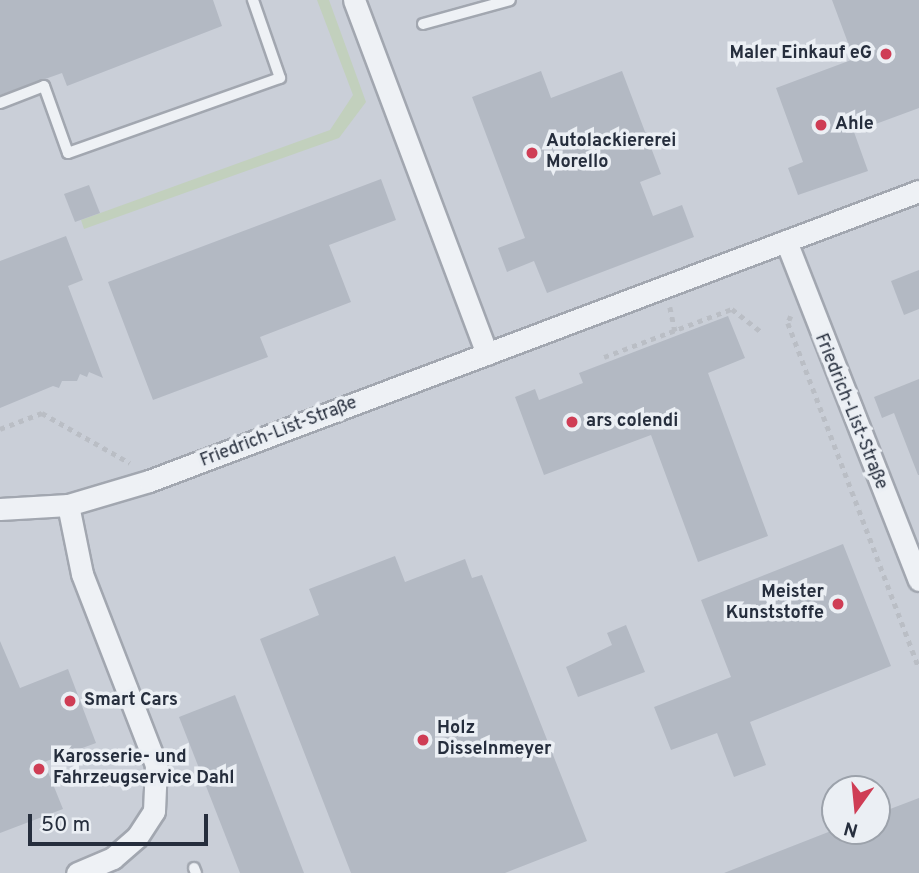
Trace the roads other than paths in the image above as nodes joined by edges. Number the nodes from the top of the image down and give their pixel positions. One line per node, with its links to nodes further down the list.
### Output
1 (253, 0): 5 (lane)
2 (354, 0): 8 (street)
3 (510, 0): 4 (lane)
4 (423, 24)
5 (0, 103)
6 (919, 191): 7 (street, Friedrich-List-Straße)
7 (786, 241): 8 (street, Friedrich-List-Straße); 11 (street, Friedrich-List-Straße)
8 (486, 354): 9 (street, Friedrich-List-Straße)
9 (68, 505): 10 (street, Friedrich-List-Straße); 12 (street)
10 (0, 509)
11 (919, 580)
12 (77, 873)

